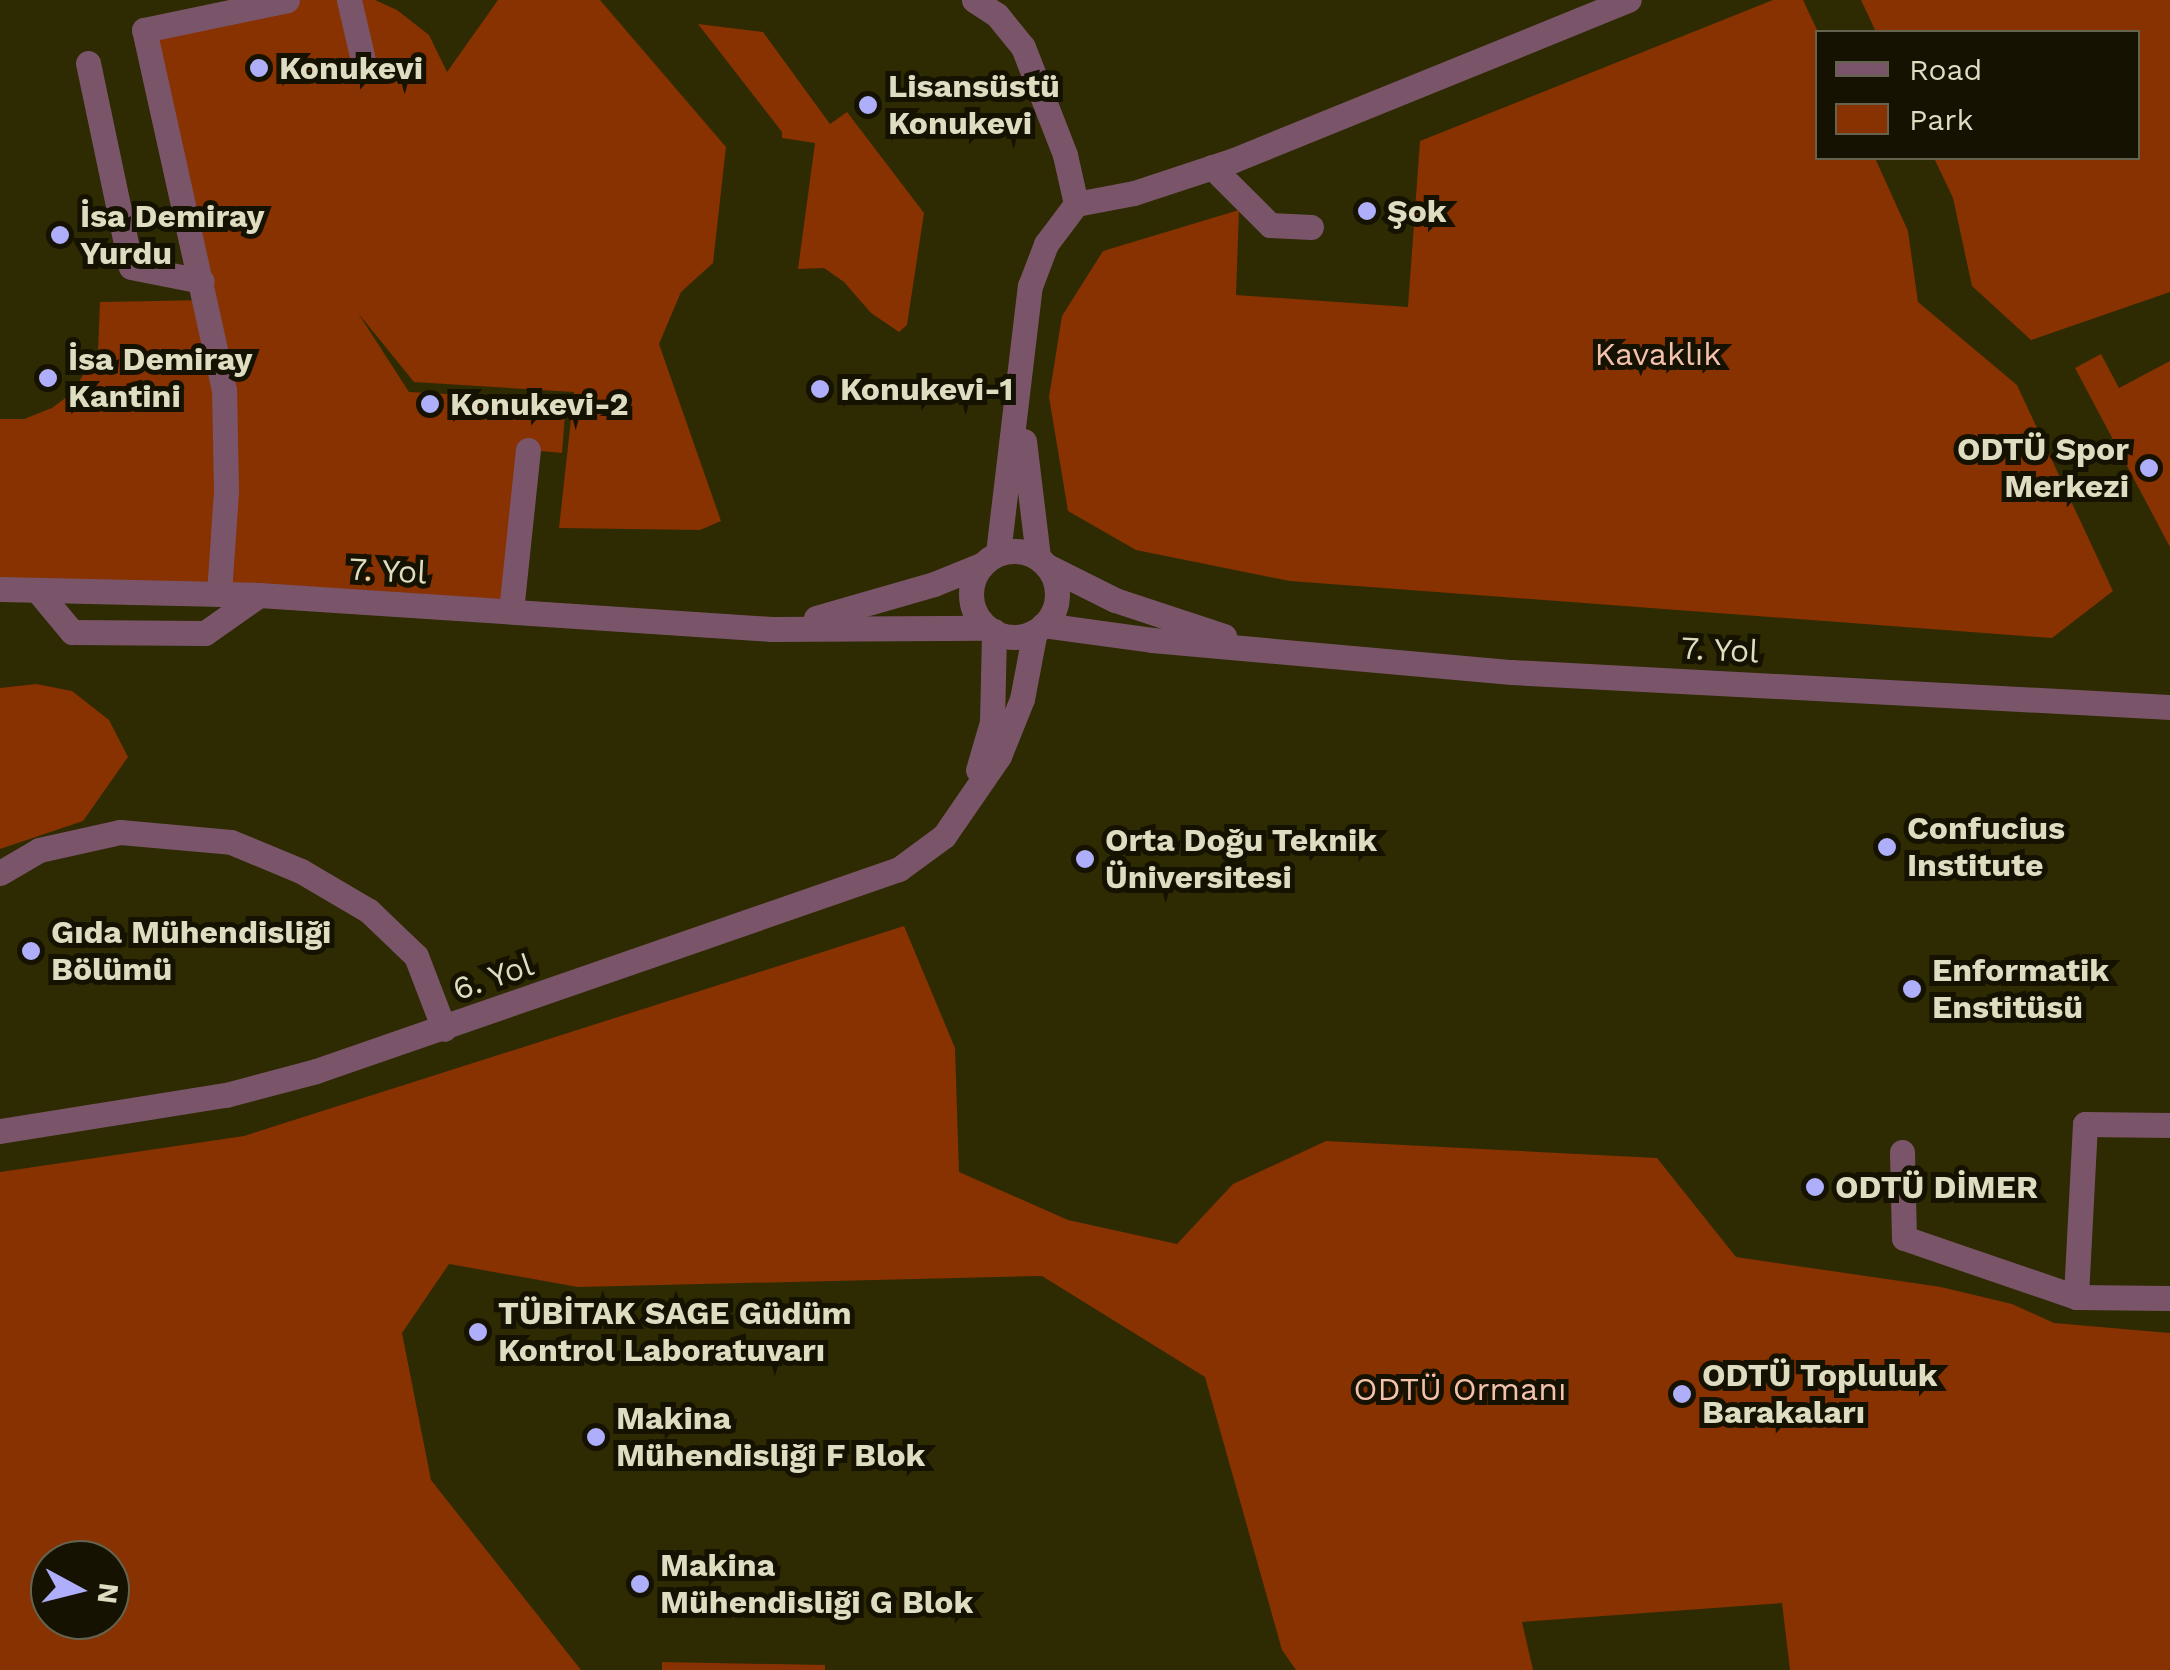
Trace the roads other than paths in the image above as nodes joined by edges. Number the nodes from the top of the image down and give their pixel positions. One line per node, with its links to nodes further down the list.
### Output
1 (287, 0): 10 (street)
2 (350, 0): 5 (street)
3 (974, 0): 8 (street)
4 (1629, 0): 7 (street)
5 (363, 60)
6 (88, 63): 10 (street)
7 (1212, 167): 8 (street); 9 (street)
8 (1076, 204): 11 (street)
9 (1311, 227)
10 (202, 281): 17 (street)
11 (1020, 397): 13 (street); 14 (street)
12 (528, 450): 19 (street)
13 (989, 559): 14 (street, 7. Yol); 20 (street, 7. Yol); 22 (street)
14 (1042, 562): 21 (street); 23 (street, 7. Yol)
15 (0, 589): 16 (street, 7. Yol)
16 (37, 590): 17 (street, 7. Yol); 18 (street)
17 (219, 594): 18 (street, 7. Yol)
18 (258, 595): 19 (street, 7. Yol)
19 (511, 611): 20 (street, 7. Yol)
20 (772, 628): 22 (street, 7. Yol)
21 (1039, 628): 22 (street, 7. Yol); 23 (street, 7. Yol); 25 (street, 6. Yol)
22 (991, 630): 25 (street, 6. Yol)
23 (1266, 650): 24 (street, 7. Yol)
24 (2170, 707)
25 (970, 799): 27 (street, 6. Yol)
26 (0, 873): 27 (street)
27 (444, 1029): 29 (street, 6. Yol)
28 (2170, 1125): 31 (street)
29 (0, 1131)
30 (1902, 1152): 31 (street)
31 (2076, 1297): 32 (street)
32 (2170, 1298)

